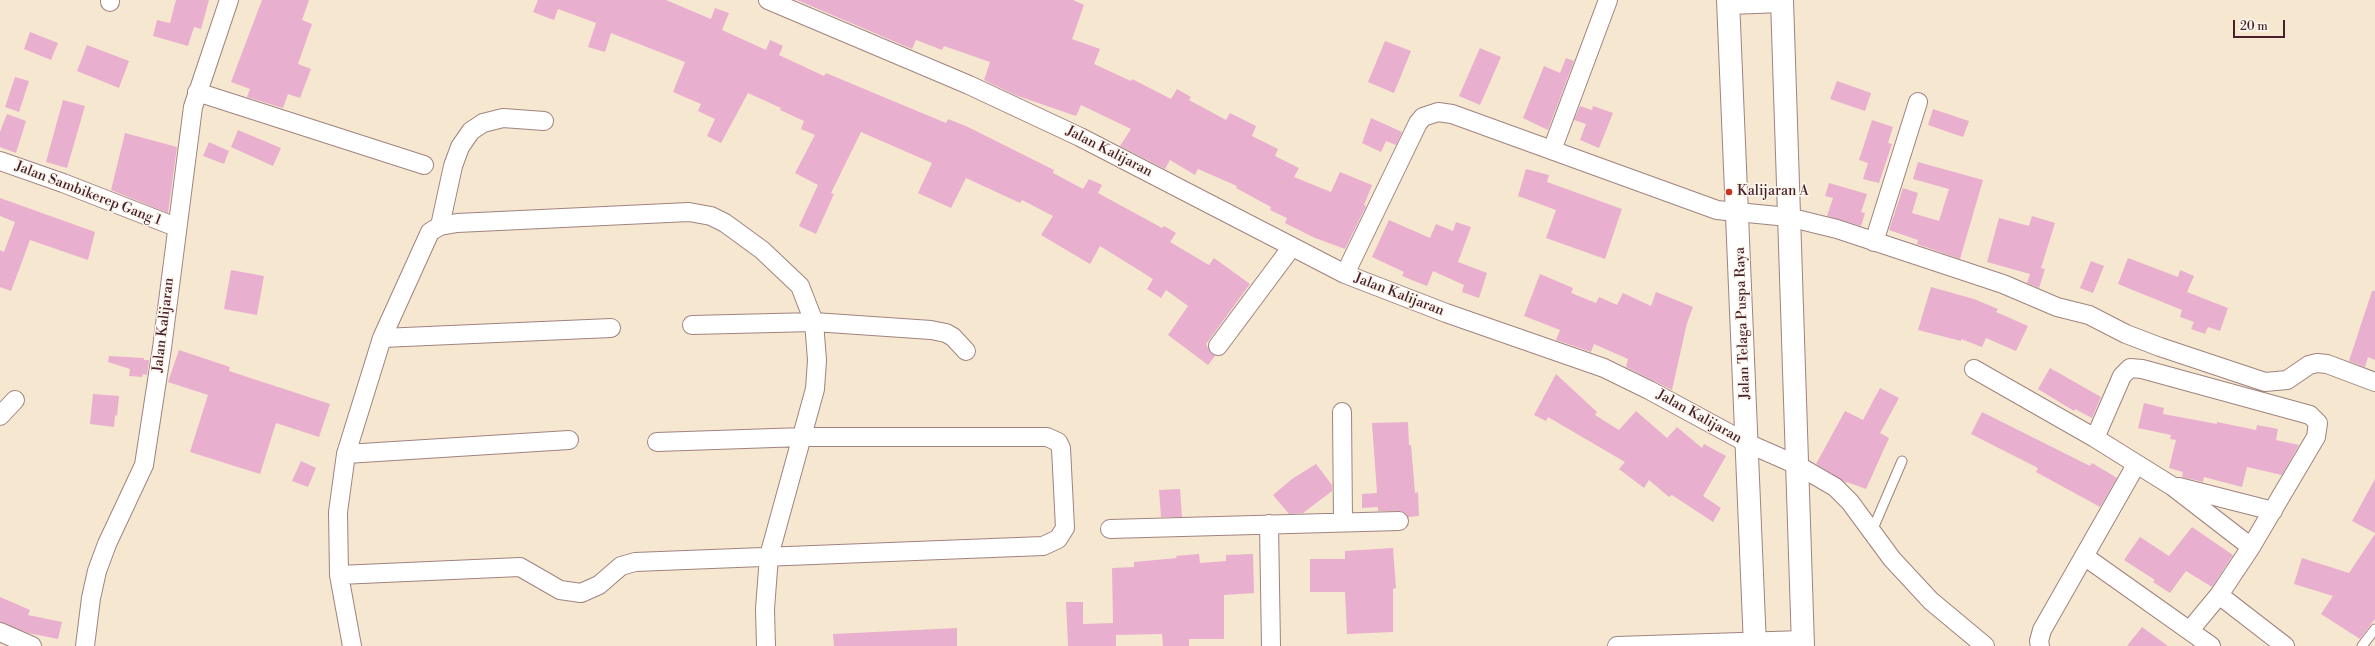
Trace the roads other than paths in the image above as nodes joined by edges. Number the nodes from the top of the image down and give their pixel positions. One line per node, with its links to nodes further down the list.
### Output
1 (229, 0): 6 (street, Jalan Kalijaran)
2 (768, 0): 17 (street, Jalan Kalijaran)
3 (1608, 0): 9 (street)
4 (1782, 1): 5 (main road); 13 (main road)
5 (1729, 2): 12 (main road, Jalan Telaga Puspa Raya)
6 (197, 92): 11 (street); 15 (street, Jalan Kalijaran)
7 (1918, 102): 16 (street)
8 (544, 121): 14 (street)
9 (1552, 150): 12 (street); 18 (street)
10 (0, 161): 15 (street, Jalan Sambikerep Gang 1)
11 (424, 165)
12 (1738, 211): 13 (street); 34 (main road, Jalan Telaga Puspa Raya)
13 (1788, 217): 16 (street); 38 (main road)
14 (440, 226): 19 (street); 22 (street)
15 (176, 227): 57 (street, Jalan Kalijaran)
16 (1874, 242): 26 (street)
17 (1291, 248): 18 (street, Jalan Kalijaran); 23 (street)
18 (1345, 274): 34 (street, Jalan Kalijaran)
19 (814, 322): 20 (street); 24 (street); 30 (street)
20 (692, 325)
21 (611, 328): 22 (street)
22 (382, 338): 35 (street)
23 (1218, 346)
24 (966, 351)
25 (1974, 369): 31 (street)
26 (2375, 382)
27 (15, 400): 29 (street)
28 (1342, 412): 41 (street)
29 (0, 416)
30 (803, 437): 33 (street); 47 (street); 47 (street)
31 (2095, 438): 37 (street); 40 (street)
32 (569, 440): 35 (street)
33 (657, 442)
34 (1747, 443): 38 (street, Jalan Kalijaran); 54 (main road, Jalan Telaga Puspa Raya)
35 (346, 454): 49 (street)
36 (1902, 461): 45 (lane)
37 (2136, 465): 39 (street); 48 (street)
38 (1797, 466): 45 (street, Jalan Kalijaran); 55 (main road)
39 (2172, 486): 40 (street); 46 (street)
40 (2273, 511): 46 (street)
41 (1343, 521): 42 (street); 43 (street)
42 (1399, 521)
43 (1269, 524): 44 (street); 60 (street)
44 (1110, 529)
45 (1872, 532): 62 (street, Jalan Kalijaran)
46 (2251, 546): 50 (street)
47 (769, 556): 49 (street); 59 (street)
48 (2084, 556): 52 (street); 63 (street)
49 (339, 575): 58 (street)
50 (2219, 595): 52 (street); 65 (street)
51 (2375, 628): 66 (lane)
52 (2190, 630): 64 (street)
53 (0, 632): 56 (street)
54 (1755, 643): 55 (street); 61 (street)
55 (1803, 643)
56 (32, 646)
57 (85, 646)
58 (352, 646)
59 (766, 646)
60 (1271, 646)
61 (1617, 646)
62 (1985, 646)
63 (2040, 646)
64 (2211, 646)
65 (2285, 646)
66 (2362, 646)

